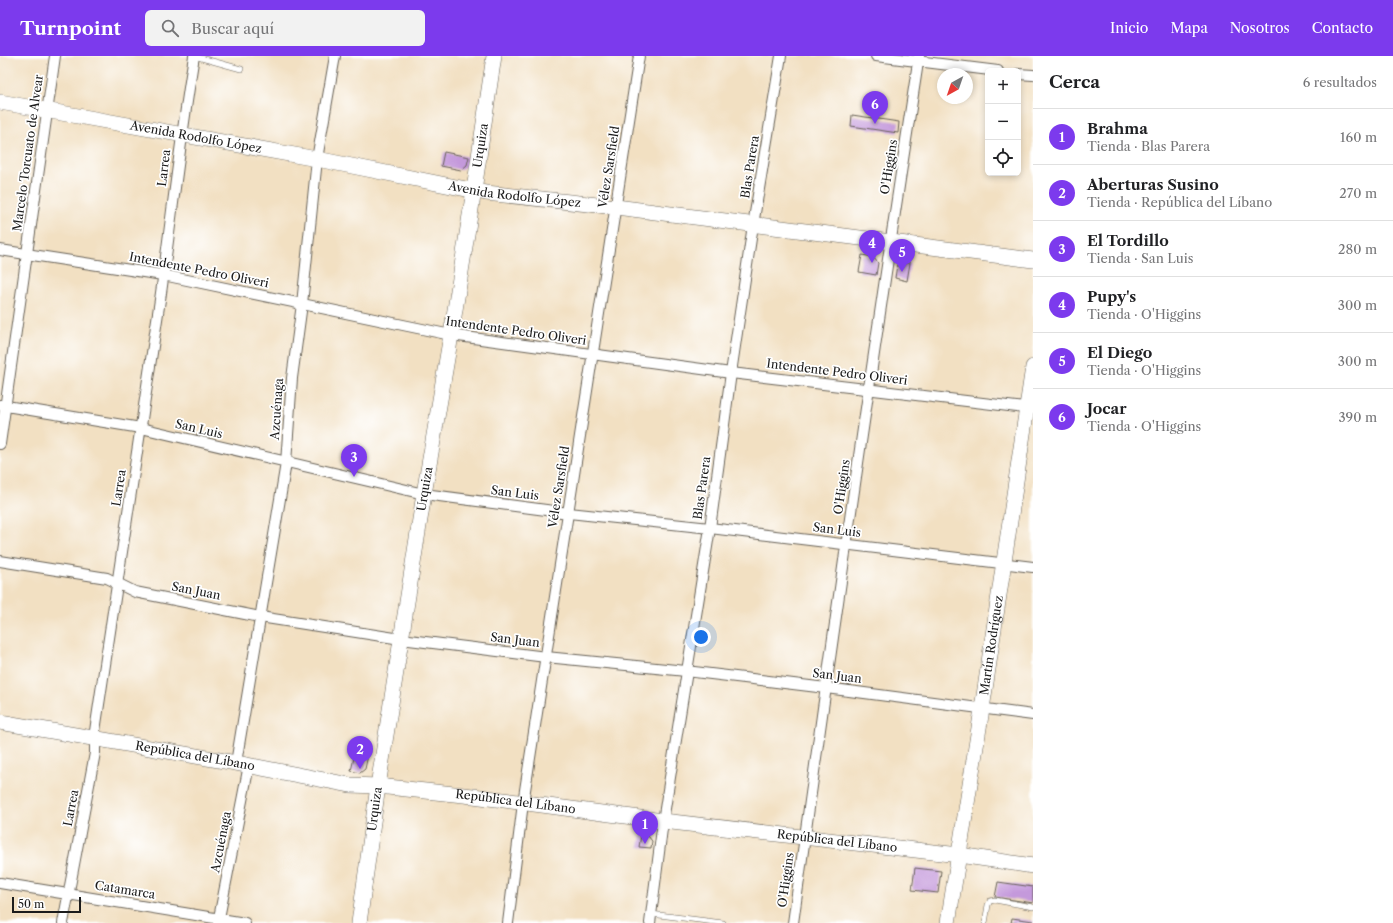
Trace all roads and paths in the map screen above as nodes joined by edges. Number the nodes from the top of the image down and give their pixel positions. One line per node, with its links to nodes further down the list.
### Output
1 (55, 56): 14 (street, Marcelo Torcuato de Alvear)
2 (194, 56): 9 (lane); 15 (street, Larrea)
3 (335, 56): 16 (street, Azcuénaga)
4 (494, 56): 17 (street, Urquiza)
5 (639, 56): 18 (street, Vélez Sarsfield)
6 (781, 56): 19 (street, Blas Parera)
7 (876, 56): 8 (street)
8 (919, 58): 10 (street); 20 (street, O'Higgins)
9 (241, 69)
10 (985, 69)
11 (1021, 74): 12 (street)
12 (1033, 75)
13 (0, 102): 14 (street, Avenida Rodolfo López)
14 (46, 111): 15 (street, Avenida Rodolfo López); 22 (street, Marcelo Torcuato de Alvear)
15 (182, 134): 16 (street, Avenida Rodolfo López); 24 (street, Larrea)
16 (317, 159): 17 (street, Avenida Rodolfo López); 25 (street, Azcuénaga)
17 (474, 190): 18 (street, Avenida Rodolfo López); 26 (street, Urquiza)
18 (616, 207): 19 (street, Avenida Rodolfo López); 27 (street, Vélez Sarsfield)
19 (753, 225): 20 (street, Avenida Rodolfo López); 29 (street, Blas Parera)
20 (890, 241): 23 (street, Avenida Rodolfo López); 30 (street, O'Higgins)
21 (0, 250): 22 (street, Intendente Pedro Oliveri)
22 (26, 254): 24 (street, Intendente Pedro Oliveri); 31 (street, Marcelo Torcuato de Alvear)
23 (1033, 260)
24 (163, 275): 25 (street, Intendente Pedro Oliveri); 33 (street, Larrea)
25 (302, 304): 26 (street, Intendente Pedro Oliveri); 35 (street, Azcuénaga)
26 (452, 335): 27 (street, Intendente Pedro Oliveri); 36 (street, Urquiza)
27 (593, 355): 29 (street, Intendente Pedro Oliveri); 37 (street, Vélez Sarsfield)
28 (1033, 367): 32 (street, Martín Rodríguez)
29 (731, 373): 30 (street, Intendente Pedro Oliveri); 38 (street, Blas Parera)
30 (869, 389): 32 (street, Intendente Pedro Oliveri); 39 (street, O'Higgins)
31 (3, 406): 33 (street, San Luis); 34 (street, Marcelo Torcuato de Alvear)
32 (1030, 409): 41 (street, Martín Rodríguez)
33 (141, 428): 35 (street, San Luis); 43 (street, Larrea)
34 (0, 444)
35 (286, 463): 36 (street, San Luis); 44 (street, Azcuénaga)
36 (424, 494): 37 (street, San Luis); 45 (street, Urquiza)
37 (568, 513): 38 (street, San Luis); 46 (street, Vélez Sarsfield)
38 (710, 528): 39 (street, San Luis); 47 (street, Blas Parera)
39 (847, 545): 41 (street, San Luis); 48 (street, O'Higgins)
40 (0, 561): 43 (street, San Juan)
41 (1004, 563): 42 (street, San Luis); 49 (street, Martín Rodríguez)
42 (1033, 567)
43 (118, 583): 44 (street, San Juan); 52 (street, Larrea)
44 (260, 617): 45 (street, San Juan); 53 (street, Azcuénaga)
45 (401, 639): 46 (street, San Juan); 54 (street, Urquiza)
46 (546, 657): 47 (street, San Juan); 55 (street, Vélez Sarsfield)
47 (686, 671): 48 (street, San Juan); 56 (street, Blas Parera)
48 (826, 688): 49 (street, San Juan); 57 (street, O'Higgins)
49 (982, 709): 50 (street, San Juan); 58 (street, Martín Rodríguez)
50 (1033, 715)
51 (0, 722): 52 (street, República del Líbano)
52 (95, 739): 53 (street, República del Líbano); 61 (street, Larrea)
53 (242, 764): 54 (street, República del Líbano); 64 (street, Azcuénaga)
54 (378, 786): 55 (street, República del Líbano); 67 (street, Urquiza)
55 (523, 803): 56 (street, República del Líbano); 68 (street, Vélez Sarsfield)
56 (664, 821): 57 (street, República del Líbano); 63 (street, Blas Parera)
57 (805, 837): 58 (street, República del Líbano); 70 (street, O'Higgins)
58 (959, 855): 59 (street, República del Líbano); 71 (street, Martín Rodríguez)
59 (1033, 866)
60 (0, 883): 61 (street, Catamarca)
61 (68, 894): 64 (street, Catamarca); 65 (street, Larrea)
62 (1033, 907): 72 (lane)
63 (650, 918): 69 (lane)
64 (218, 921): 66 (street, Catamarca)
65 (63, 923)
66 (245, 923)
67 (358, 923)
68 (508, 923)
69 (723, 923)
70 (794, 923)
71 (948, 923)
72 (985, 923)

